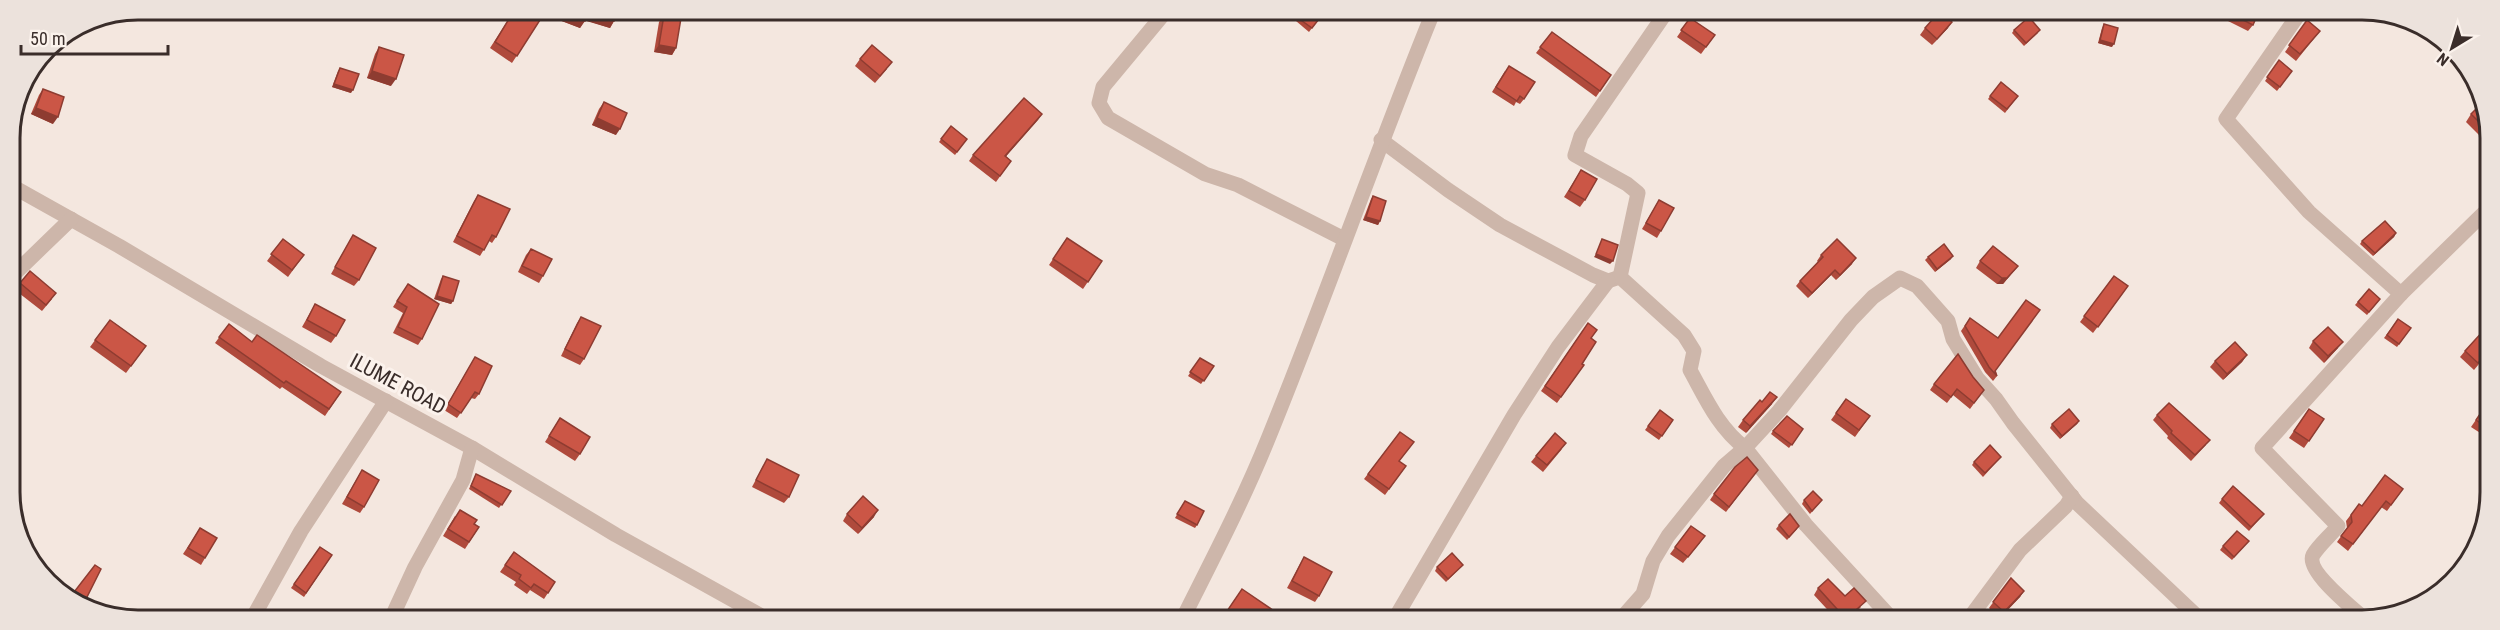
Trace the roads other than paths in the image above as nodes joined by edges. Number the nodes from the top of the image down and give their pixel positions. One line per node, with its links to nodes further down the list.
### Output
1 (1159, 20): 9 (street)
2 (1430, 20): 5 (street)
3 (1661, 20): 11 (street)
4 (2295, 20): 12 (street)
5 (1381, 140): 9 (street); 11 (street)
6 (20, 191): 8 (street, ILUME ROAD)
7 (2480, 217): 12 (street)
8 (71, 219): 10 (street); 13 (street, ILUME ROAD)
9 (1344, 239): 20 (street)
10 (20, 268)
11 (1614, 279): 15 (street); 21 (street)
12 (2401, 294): 26 (street)
13 (386, 401): 14 (street, ILUME ROAD); 17 (street)
14 (472, 448): 18 (street); 19 (street, ILUME ROAD)
15 (1745, 448): 16 (street); 22 (street); 23 (street)
16 (2072, 496): 24 (street); 25 (street)
17 (257, 610)
18 (395, 610)
19 (751, 610)
20 (1187, 610)
21 (1400, 610)
22 (1629, 610)
23 (1884, 610)
24 (1975, 610)
25 (2191, 610)
26 (2355, 610)

